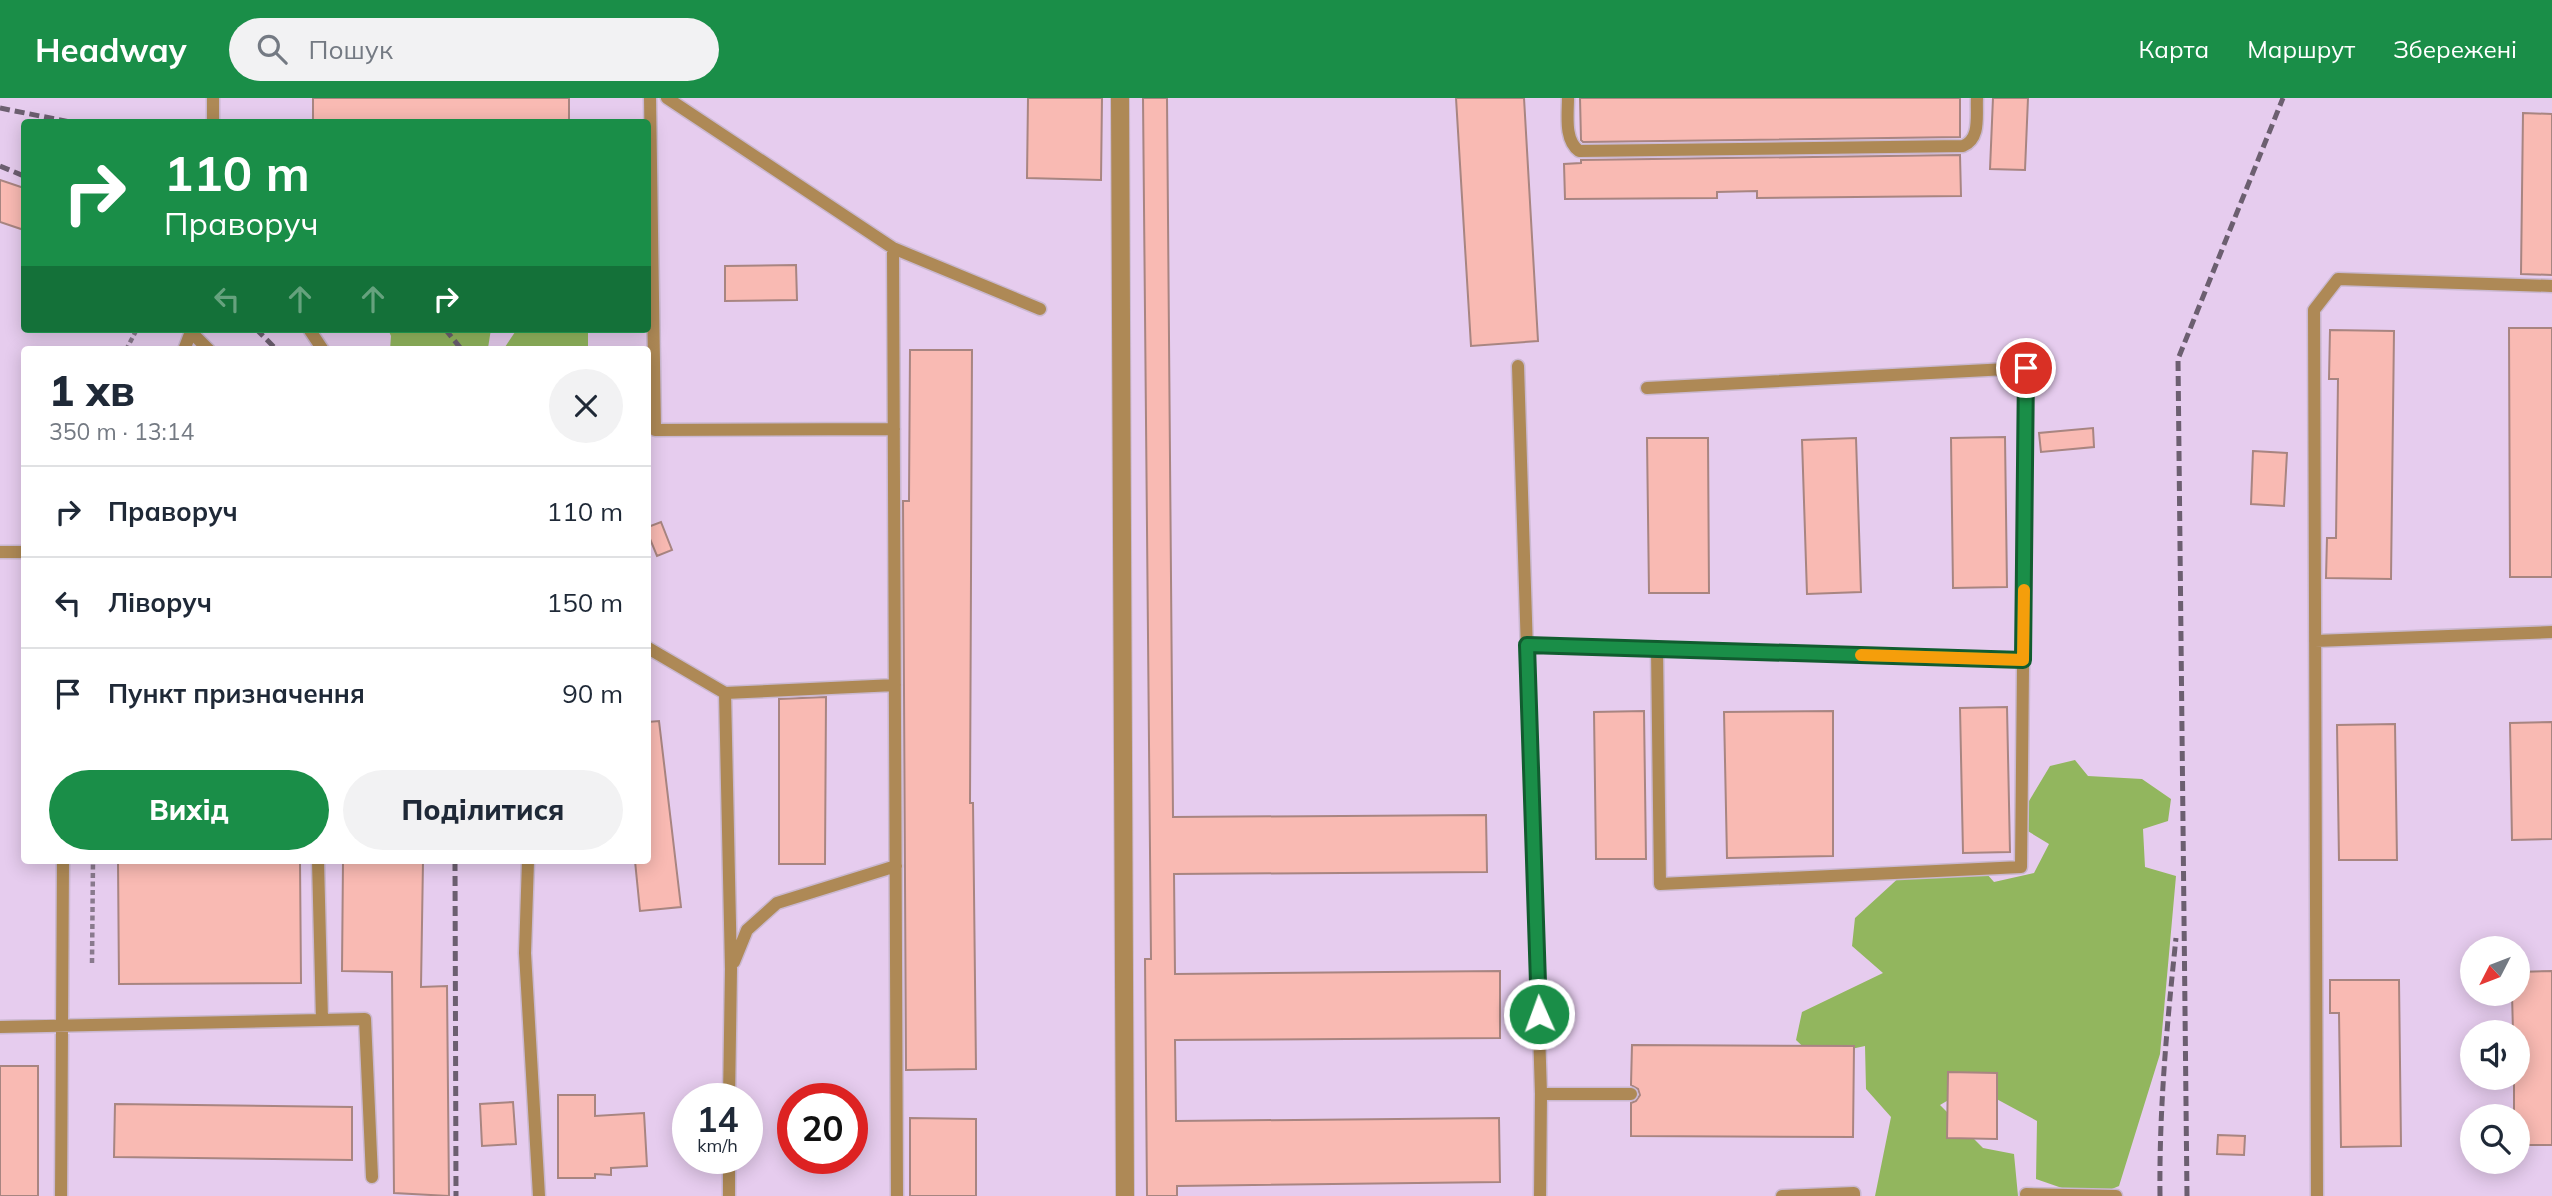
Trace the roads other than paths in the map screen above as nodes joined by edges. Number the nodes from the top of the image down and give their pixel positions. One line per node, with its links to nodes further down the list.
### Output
1 (214, 98): 7 (lane)
2 (650, 98): 8 (lane)
3 (667, 98): 10 (lane)
4 (1120, 98): 44 (street)
5 (1568, 98): 6 (lane)
6 (1977, 98)
7 (213, 119)
8 (650, 119)
9 (651, 164): 15 (lane)
10 (893, 248): 12 (lane); 15 (lane)
11 (2552, 286): 19 (lane)
12 (1040, 309)
13 (1518, 366): 20 (lane)
14 (1647, 388): 23 (lane)
15 (894, 429): 24 (lane)
16 (0, 552): 17 (lane)
17 (21, 552)
18 (2552, 632): 19 (lane)
19 (2315, 641): 49 (lane)
20 (1527, 645): 21 (lane); 35 (lane)
21 (1657, 649): 23 (lane); 23 (lane)
22 (651, 650): 25 (lane)
23 (2023, 660)
24 (895, 685): 25 (lane); 29 (lane)
25 (725, 692): 30 (lane)
26 (63, 864): 32 (lane)
27 (318, 864): 31 (lane)
28 (528, 864): 41 (lane)
29 (896, 866): 30 (lane); 43 (lane)
30 (731, 969): 34 (lane)
31 (322, 1020): 32 (lane); 38 (lane)
32 (61, 1025): 33 (lane); 40 (lane)
33 (0, 1027)
34 (729, 1083)
35 (1541, 1094): 36 (lane); 45 (lane)
36 (1632, 1094)
37 (729, 1174): 42 (lane)
38 (372, 1177)
39 (2026, 1194): 48 (lane)
40 (61, 1196)
41 (539, 1196)
42 (729, 1196)
43 (897, 1196)
44 (1125, 1196)
45 (1540, 1196)
46 (1782, 1196): 47 (lane)
47 (1854, 1196)
48 (2116, 1196)
49 (2317, 1196)

